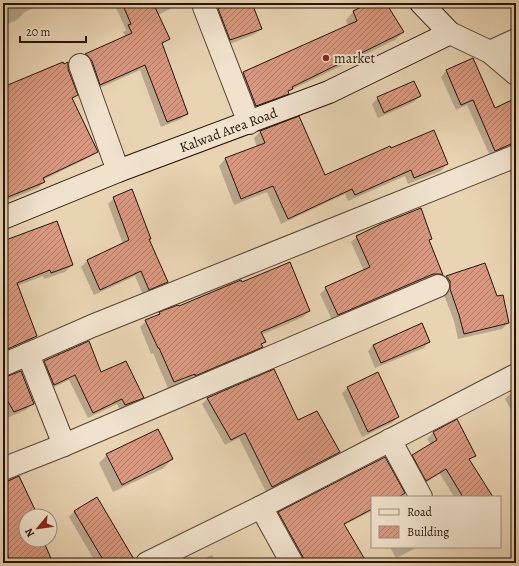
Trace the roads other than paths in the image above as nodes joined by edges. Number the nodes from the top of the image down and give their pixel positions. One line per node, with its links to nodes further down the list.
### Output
1 (421, 3): 3 (street)
2 (204, 7): 8 (street)
3 (450, 33): 5 (street); 8 (street, Kalwad Area Road)
4 (516, 40): 5 (street)
5 (490, 52): 7 (street)
6 (80, 65): 10 (street)
7 (516, 74)
8 (248, 123): 10 (street, Kalwad Area Road)
9 (516, 156): 13 (street)
10 (118, 171): 11 (street, Kalwad Area Road)
11 (3, 218)
12 (438, 286): 17 (street)
13 (28, 354): 14 (street); 17 (street)
14 (3, 365)
15 (516, 375): 16 (street)
16 (390, 440): 19 (street); 20 (street)
17 (64, 445): 18 (street)
18 (3, 469)
19 (420, 496)
20 (261, 507): 21 (street); 22 (street)
21 (147, 563)
22 (292, 563)

